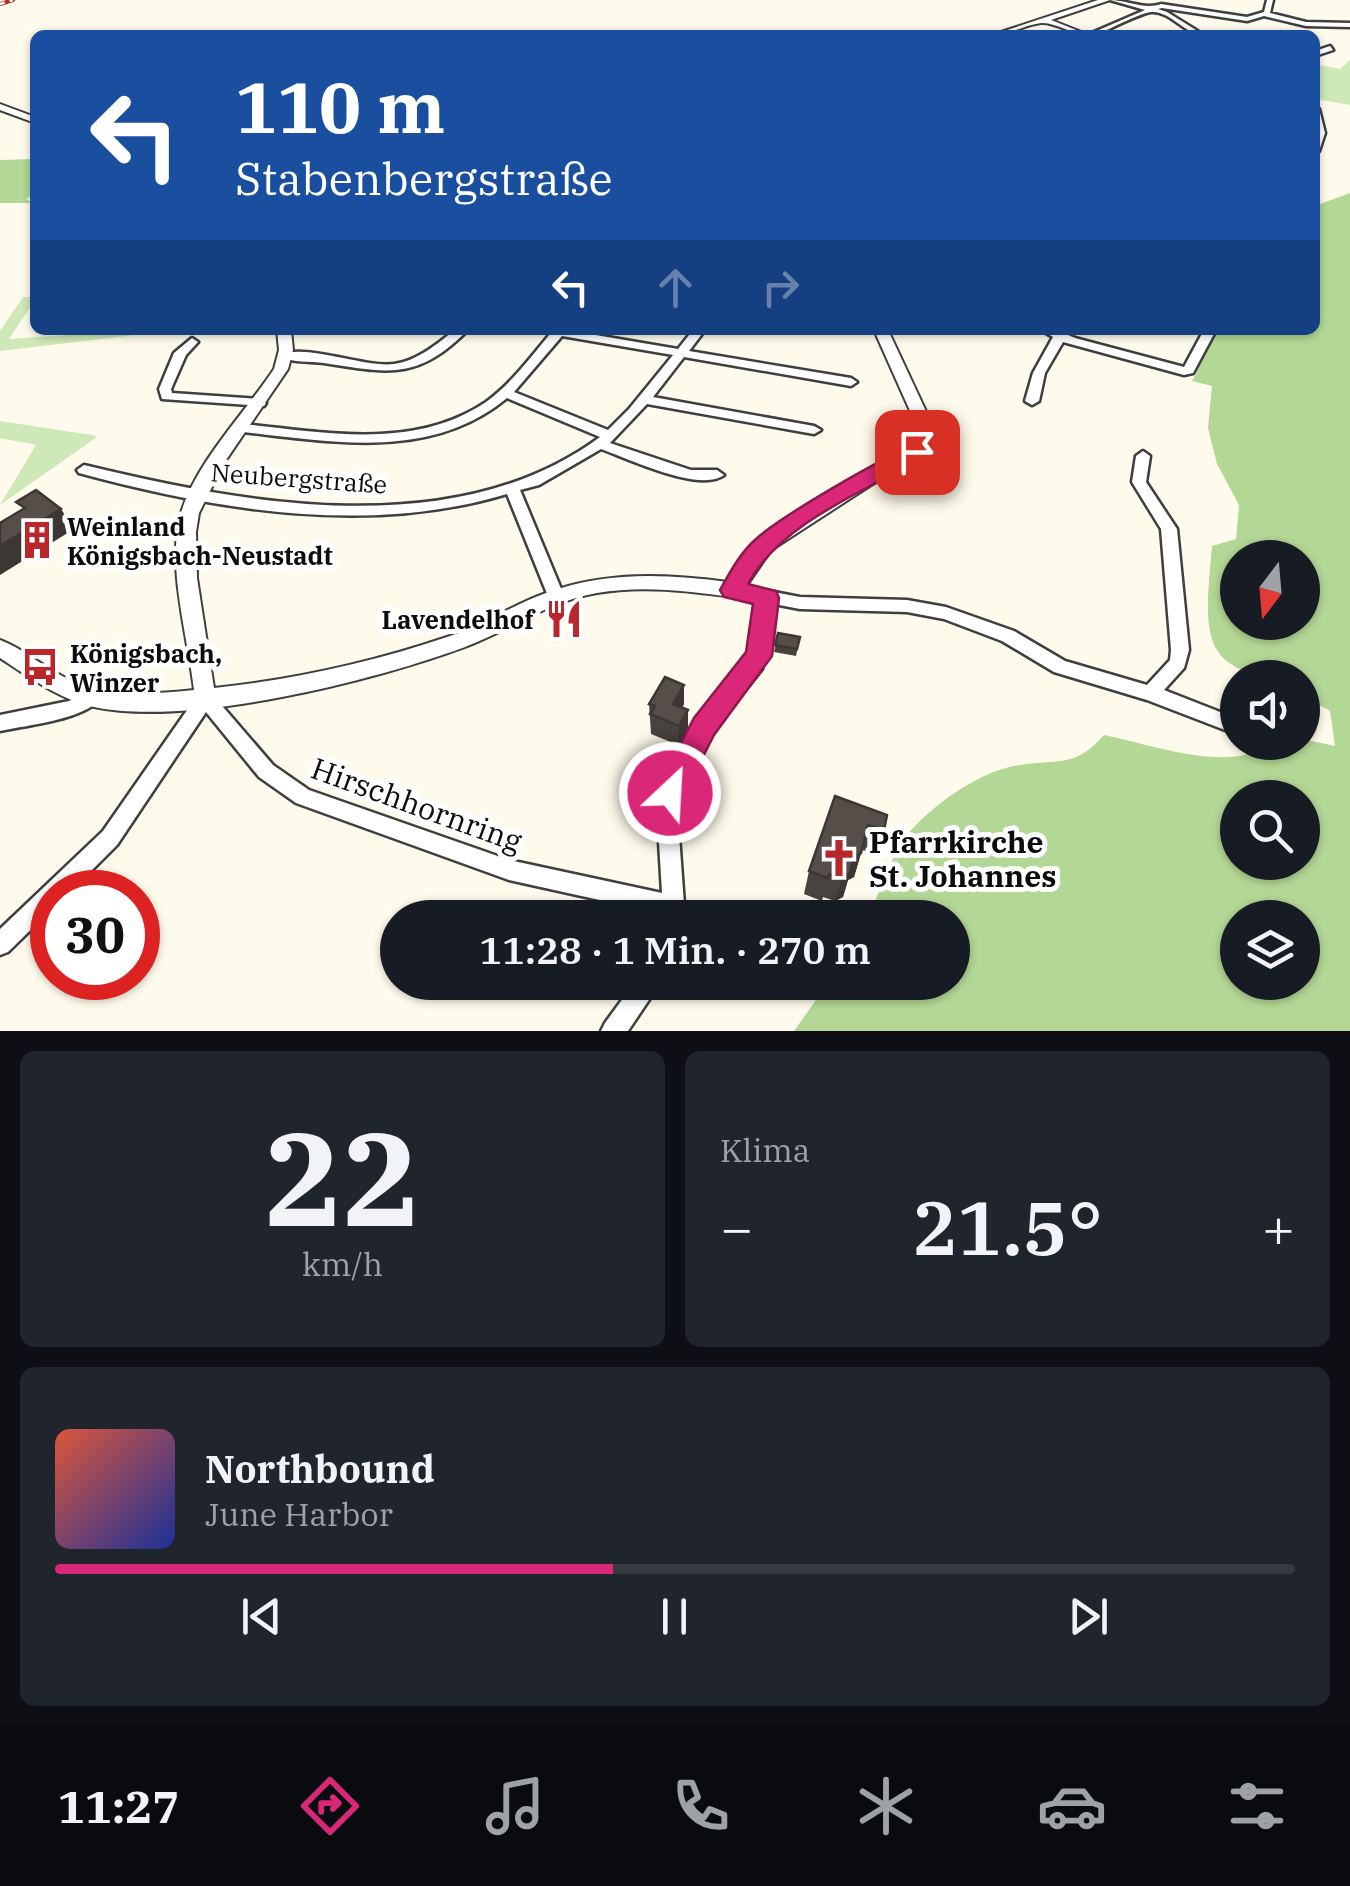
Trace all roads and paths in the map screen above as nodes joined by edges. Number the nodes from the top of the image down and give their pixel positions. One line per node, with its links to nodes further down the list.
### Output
1 (1110, 0): 3 (street); 5 (street)
2 (1270, 0): 4 (street)
3 (1161, 5): 4 (street); 9 (street); 10 (street)
4 (1264, 14): 6 (street)
5 (1050, 20): 7 (street); 8 (street)
6 (1350, 26)
7 (1014, 30)
8 (1075, 30)
9 (1100, 30)
10 (1194, 30)
11 (1330, 48): 12 (street)
12 (1320, 52)
13 (0, 107): 14 (street)
14 (30, 118)
15 (284, 335): 26 (street)
16 (456, 335): 26 (street)
17 (549, 335): 28 (street)
18 (574, 335): 25 (street)
19 (695, 335): 25 (street, Neubergstraße)
20 (884, 335): 40 (street)
21 (1055, 335): 30 (street)
22 (1066, 335): 23 (street)
23 (1207, 335)
24 (192, 342): 31 (street)
25 (681, 354): 27 (street); 29 (street, Neubergstraße)
26 (285, 356): 31 (street)
27 (852, 382)
28 (504, 394): 32 (street); 34 (street)
29 (646, 400): 33 (street); 34 (street, Neubergstraße)
30 (1032, 401)
31 (259, 403): 32 (street)
32 (243, 428): 39 (street)
33 (814, 430)
34 (605, 440): 37 (street); 38 (street, Neubergstraße)
35 (1143, 456): 44 (street)
36 (84, 470): 39 (street, Neubergstraße)
37 (717, 475)
38 (512, 488): 39 (street, Neubergstraße); 41 (street)
39 (198, 496): 46 (street)
40 (732, 590): 41 (street); 42 (street)
41 (556, 596): 46 (street)
42 (767, 598): 44 (street); 51 (street, Hirschhornring)
43 (0, 648): 45 (street)
44 (1150, 693): 47 (street)
45 (92, 698): 46 (street); 48 (street)
46 (206, 698): 49 (street); 50 (street, Hirschhornring)
47 (1220, 720)
48 (0, 722)
49 (78, 870)
50 (627, 900)
51 (673, 900)
52 (30, 916): 53 (street)
53 (0, 944)
54 (636, 1000): 55 (street)
55 (613, 1031)

